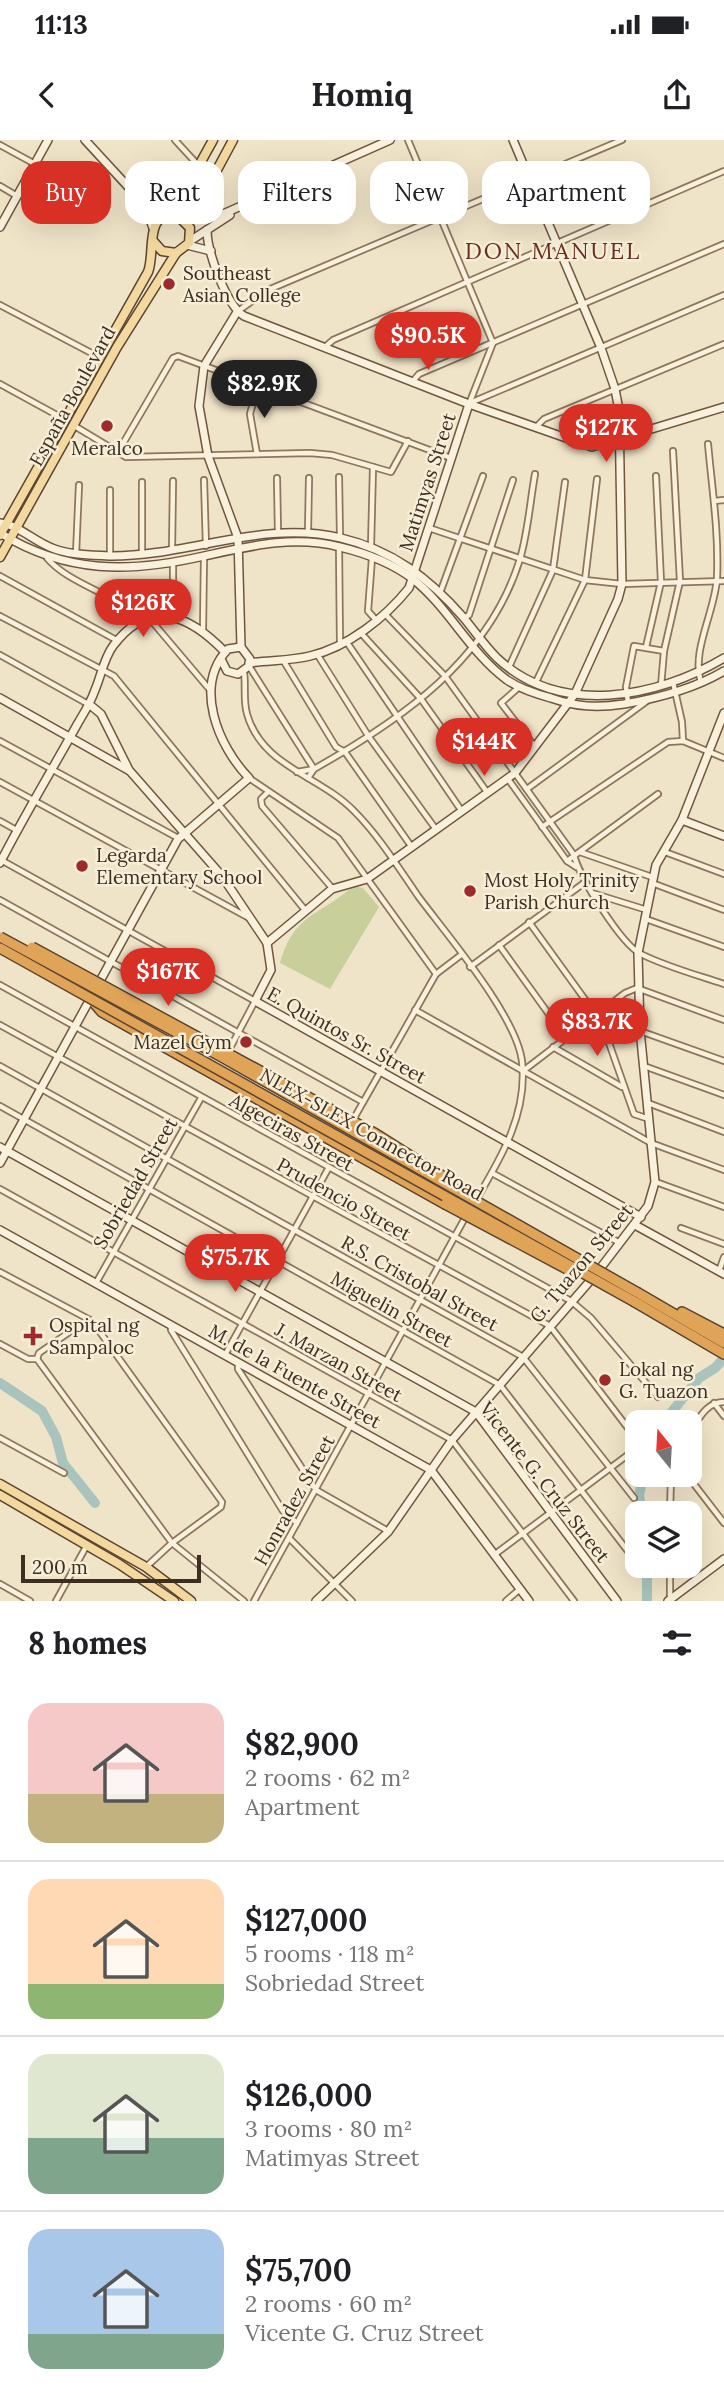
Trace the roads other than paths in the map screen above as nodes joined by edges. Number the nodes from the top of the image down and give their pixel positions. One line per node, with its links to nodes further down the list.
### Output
1 (48, 140): 12 (street)
2 (85, 140): 21 (street)
3 (175, 140): 13 (street)
4 (213, 140): 14 (main road)
5 (233, 140): 15 (main road)
6 (390, 140): 16 (street)
7 (408, 140): 17 (street)
8 (513, 140): 18 (street)
9 (622, 140): 19 (street)
10 (0, 145): 11 (street)
11 (29, 161)
12 (37, 161)
13 (194, 161)
14 (202, 161)
15 (221, 161)
16 (341, 161)
17 (417, 161)
18 (522, 161)
19 (572, 161)
20 (724, 171): 37 (street)
21 (125, 183)
22 (0, 186): 24 (street)
23 (21, 188): 24 (street)
24 (17, 195): 32 (street)
25 (238, 209): 34 (street)
26 (151, 224): 33 (street)
27 (156, 224): 33 (main road)
28 (188, 224): 36 (main road)
29 (427, 224): 45 (street)
30 (443, 224): 41 (street)
31 (548, 224): 37 (street)
32 (0, 225)
33 (152, 228): 35 (main road)
34 (207, 230): 36 (street); 39 (street)
35 (153, 241): 40 (main road); 50 (main road, España Boulevard)
36 (188, 243): 39 (street); 40 (main road)
37 (557, 244): 41 (street); 43 (street)
38 (724, 244): 43 (street)
39 (211, 251): 45 (street)
40 (176, 253): 59 (main road, España Boulevard)
41 (467, 282): 46 (street); 48 (street)
42 (724, 295): 49 (street)
43 (582, 304): 46 (street); 49 (street)
44 (0, 305): 50 (street)
45 (237, 312): 48 (street); 51 (street)
46 (493, 344): 52 (street); 56 (street, Matimyas Street)
47 (724, 344): 55 (street)
48 (325, 348): 52 (street)
49 (601, 348): 55 (street); 56 (street)
50 (99, 357): 58 (main road, España Boulevard)
51 (204, 366): 54 (street); 65 (street); 67 (street)
52 (413, 382): 56 (street)
53 (0, 384): 58 (street)
54 (258, 384): 62 (street); 66 (street)
55 (615, 389): 60 (street); 61 (street)
56 (469, 404): 60 (street); 68 (street, Matimyas Street)
57 (724, 407): 61 (street)
58 (64, 419): 86 (main road, España Boulevard)
59 (73, 425): 65 (street); 88 (main road, España Boulevard)
60 (536, 427): 61 (street)
61 (619, 440): 120 (street)
62 (408, 441): 68 (street); 69 (street)
63 (708, 444): 85 (street)
64 (673, 451): 116 (street)
65 (118, 452): 67 (street)
66 (257, 454): 67 (street); 69 (street)
67 (208, 456): 93 (street)
68 (451, 458): 87 (street, Matimyas Street)
69 (373, 467): 99 (street)
70 (535, 474): 109 (street)
71 (483, 475): 95 (street)
72 (656, 476): 119 (street)
73 (340, 477): 92 (street)
74 (277, 478): 90 (street)
75 (309, 478): 89 (street)
76 (597, 479): 115 (street)
77 (513, 480): 100 (street)
78 (173, 481): 101 (street)
79 (204, 481): 96 (street)
80 (142, 482): 103 (street)
81 (565, 482): 112 (street)
82 (79, 485): 102 (street)
83 (110, 490): 104 (street)
84 (724, 500): 85 (street)
85 (714, 501): 117 (street)
86 (3, 523): 88 (street); 91 (main road, España Boulevard)
87 (428, 527): 95 (street); 111 (street, Matimyas Street)
88 (16, 528): 94 (main road, España Boulevard); 102 (street)
89 (308, 532): 90 (street); 92 (street)
90 (278, 533): 93 (street)
91 (0, 534): 94 (street)
92 (341, 537): 99 (street)
93 (238, 538): 96 (street); 97 (street)
94 (10, 539): 106 (main road, España Boulevard); 108 (street)
95 (460, 539): 100 (street); 121 (street)
96 (206, 546): 101 (street)
97 (239, 547): 98 (street); 105 (street); 135 (street)
98 (339, 547): 107 (street); 132 (street)
99 (372, 547): 111 (street)
100 (490, 548): 109 (street); 125 (street)
101 (172, 552): 103 (street)
102 (76, 554): 104 (street)
103 (142, 555): 104 (street)
104 (110, 556)
105 (204, 556): 110 (street); 129 (street)
106 (0, 557)
107 (372, 557): 114 (street); 127 (street)
108 (47, 558): 110 (street); 128 (street)
109 (520, 559): 112 (street); 133 (street)
110 (173, 562): 124 (street)
111 (415, 569): 114 (street, Matimyas Street); 121 (street)
112 (553, 570): 115 (street); 144 (street)
113 (0, 576): 131 (street)
114 (412, 579): 122 (street, Matimyas Street); 133 (street)
115 (585, 580): 120 (street); 149 (street)
116 (680, 581): 117 (street); 119 (street); 136 (street)
117 (717, 581): 118 (street); 147 (street)
118 (724, 581)
119 (661, 582): 120 (street); 134 (street)
120 (622, 584): 156 (street)
121 (440, 593): 125 (street)
122 (384, 613): 127 (street, Matimyas Street); 148 (street)
123 (0, 616): 145 (street)
124 (173, 617): 126 (street); 129 (street)
125 (464, 618): 133 (street)
126 (150, 619): 128 (street); 154 (street)
127 (376, 620): 130 (street, Matimyas Street)
128 (141, 623): 131 (street)
129 (203, 630): 137 (street)
130 (360, 632): 132 (street, Matimyas Street); 159 (street)
131 (118, 641): 145 (street)
132 (343, 642): 138 (street, Matimyas Street); 165 (street)
133 (478, 644): 144 (street); 148 (street); 153 (street)
134 (646, 647): 136 (street); 157 (street)
135 (241, 648): 137 (street); 143 (street)
136 (664, 651): 152 (street)
137 (225, 652): 142 (street)
138 (317, 654): 141 (street, Matimyas Street); 168 (street)
139 (0, 655): 162 (street)
140 (724, 658): 147 (street)
141 (283, 660): 143 (street, Matimyas Street); 173 (street)
142 (222, 661): 143 (street); 154 (street)
143 (247, 667): 175 (street); 178 (street, Honradez Street)
144 (508, 668): 149 (street)
145 (103, 670): 162 (street); 189 (street)
146 (724, 671): 151 (street)
147 (698, 674): 150 (street); 151 (street)
148 (445, 676): 159 (street); 179 (street)
149 (536, 682): 156 (street)
150 (673, 682): 152 (street); 155 (street)
151 (701, 683): 155 (street)
152 (661, 686): 157 (street)
153 (519, 687): 163 (street); 171 (street)
154 (211, 690): 180 (street)
155 (676, 692): 160 (street); 170 (street)
156 (575, 694): 157 (street); 163 (street)
157 (626, 694): 161 (street)
158 (0, 698): 167 (street)
159 (421, 699): 165 (street); 186 (street)
160 (648, 700): 161 (street); 184 (street)
161 (628, 703): 163 (street)
162 (89, 704): 167 (street); 177 (street)
163 (568, 704): 171 (street)
164 (724, 713): 166 (street, G. Tuazon Street)
165 (396, 719): 168 (street); 190 (street)
166 (721, 725): 172 (street, G. Tuazon Street)
167 (70, 737): 176 (street); 177 (street)
168 (369, 737): 173 (street); 195 (street)
169 (0, 741): 176 (street)
170 (682, 741): 172 (street); 193 (street)
171 (536, 748): 179 (street)
172 (708, 751): 174 (street); 191 (street, G. Tuazon Street)
173 (345, 752): 175 (street); 199 (street)
174 (724, 758)
175 (314, 769): 178 (street); 181 (street)
176 (52, 770): 188 (street); 197 (street)
177 (129, 770): 197 (street)
178 (296, 772): 181 (street, Honradez Street)
179 (515, 774): 182 (street); 184 (street)
180 (249, 778): 185 (street); 189 (street)
181 (308, 778): 202 (street, Honradez Street)
182 (508, 779): 186 (street); 194 (street)
183 (0, 782): 188 (street)
184 (527, 789): 193 (street)
185 (268, 792): 208 (street); 211 (street)
186 (488, 793): 190 (street)
187 (657, 794): 201 (street)
188 (34, 801): 196 (street); 206 (street)
189 (217, 804): 197 (street); 214 (street)
190 (461, 810): 195 (street)
191 (682, 820): 198 (street); 200 (street, G. Tuazon Street)
192 (0, 821): 196 (street)
193 (550, 821): 194 (street); 201 (street)
194 (542, 827): 204 (street)
195 (435, 828): 199 (street)
196 (18, 831): 203 (street)
197 (181, 836): 206 (street); 217 (street)
198 (724, 836)
199 (411, 846): 202 (street)
200 (665, 852): 207 (street); 209 (street, G. Tuazon Street)
201 (577, 854): 204 (street); 205 (street); 209 (street)
202 (392, 860): 208 (street); 228 (street, Honradez Street)
203 (1, 861): 220 (street, E. Quintos Sr. Street)
204 (567, 861): 205 (street)
205 (576, 868): 210 (street)
206 (162, 869): 217 (street); 220 (street)
207 (724, 874)
208 (367, 879): 211 (street); 231 (street)
209 (652, 880): 215 (street, G. Tuazon Street); 216 (street)
210 (584, 883): 212 (street); 219 (street)
211 (332, 889): 214 (street)
212 (591, 892): 215 (street); 227 (street)
213 (0, 900): 229 (street)
214 (305, 910): 223 (street)
215 (648, 910): 218 (street, G. Tuazon Street)
216 (724, 910)
217 (252, 918): 223 (street)
218 (646, 919): 225 (street); 227 (street, G. Tuazon Street)
219 (529, 922): 224 (street); 238 (street)
220 (128, 930): 229 (street); 236 (street, E. Quintos Sr. Street)
221 (0, 932): 280 (highway, bridge)
222 (0, 939): 235 (street); 280 (highway, NLEX-SLEX Connector Road, bridge)
223 (267, 943): 236 (street)
224 (499, 945): 230 (street); 244 (street)
225 (724, 947)
226 (0, 948): 298 (highway, NLEX-SLEX Connector Road, bridge)
227 (638, 954): 232 (street); 234 (street, G. Tuazon Street)
228 (461, 955): 230 (street, Honradez Street); 231 (street)
229 (111, 961): 235 (street); 243 (street)
230 (470, 967): 251 (street, Honradez Street)
231 (436, 974): 237 (street)
232 (724, 984)
233 (0, 985): 241 (street, Algeciras Street)
234 (637, 988): 238 (street); 239 (street); 242 (street, G. Tuazon Street)
235 (94, 993): 241 (street); 248 (street); 298 (highway, bridge)
236 (255, 1001): 243 (street); 252 (street, E. Quintos Sr. Street)
237 (415, 1010): 251 (street); 252 (street)
238 (596, 1015): 244 (street); 254 (street)
239 (724, 1020)
240 (0, 1025): 246 (street, Prudencio Street)
241 (75, 1027): 246 (street); 256 (street, Algeciras Street)
242 (640, 1030): 247 (street); 249 (street, G. Tuazon Street)
243 (238, 1032): 248 (street); 257 (street)
244 (566, 1038): 245 (street)
245 (553, 1047): 251 (street); 254 (street)
246 (59, 1057): 253 (street); 262 (street, Prudencio Street)
247 (724, 1061)
248 (222, 1063): 264 (street)
249 (643, 1065): 255 (street); 258 (street, G. Tuazon Street)
250 (0, 1066): 253 (street, R.S. Cristobal Street)
251 (522, 1072): 265 (street, Honradez Street); 266 (street)
252 (380, 1073): 257 (street); 265 (street, E. Quintos Sr. Street)
253 (41, 1088): 260 (street); 268 (street, R.S. Cristobal Street)
254 (623, 1088): 261 (street)
255 (724, 1096)
256 (201, 1098): 262 (street, Sobriedad Street); 270 (street, Algeciras Street)
257 (363, 1101): 264 (street)
258 (647, 1103): 261 (street, G. Tuazon Street); 263 (street)
259 (0, 1106): 260 (street, Miguelin Street)
260 (24, 1119): 267 (street); 274 (street, Miguelin Street)
261 (649, 1119): 266 (street, G. Tuazon Street)
262 (185, 1126): 268 (street, Sobriedad Street); 276 (street, Prudencio Street)
263 (724, 1132)
264 (346, 1133): 277 (street)
265 (508, 1142): 272 (street, Honradez Street); 279 (street, E. Quintos Sr. Street)
266 (651, 1143): 271 (street); 273 (street, G. Tuazon Street)
267 (3, 1149): 269 (street); 281 (street, Vicente G. Cruz Street)
268 (168, 1157): 274 (street, Sobriedad Street); 283 (street, R.S. Cristobal Street)
269 (0, 1163)
270 (328, 1168): 276 (street); 286 (street, Algeciras Street)
271 (724, 1170)
272 (492, 1172): 277 (street, Honradez Street); 287 (street)
273 (655, 1182): 278 (street); 279 (street, G. Tuazon Street)
274 (150, 1188): 281 (street, Sobriedad Street); 291 (street, Miguelin Street)
275 (0, 1189): 289 (street, J. Marzan Street)
276 (311, 1198): 283 (street); 292 (street, Prudencio Street)
277 (473, 1205): 286 (street, Honradez Street); 294 (street)
278 (724, 1207)
279 (641, 1217): 282 (street, G. Tuazon Street)
280 (510, 1220): 298 (highway, NLEX-SLEX Connector Road, bridge)
281 (132, 1221): 289 (street, Sobriedad Street); 297 (street, Vicente G. Cruz Street)
282 (635, 1225): 287 (street, G. Tuazon Street); 295 (street)
283 (293, 1228): 291 (street); 299 (street, R.S. Cristobal Street)
284 (681, 1228): 288 (street)
285 (0, 1230): 296 (street, M. de la Fuente Street)
286 (455, 1236): 292 (street, Honradez Street); 300 (street, Algeciras Street)
287 (620, 1244): 294 (street, G. Tuazon Street)
288 (724, 1244)
289 (114, 1252): 296 (street, Sobriedad Street); 302 (street, J. Marzan Street)
290 (724, 1257): 295 (street)
291 (276, 1261): 297 (street); 305 (street, Miguelin Street)
292 (438, 1267): 299 (street, Honradez Street); 304 (street, Prudencio Street)
293 (0, 1272): 301 (street)
294 (596, 1273): 300 (street, G. Tuazon Street)
295 (721, 1273)
296 (96, 1283): 303 (street, M. de la Fuente Street)
297 (258, 1291): 302 (street); 313 (street, Vicente G. Cruz Street)
298 (637, 1297): 306 (highway); 308 (highway, NLEX-SLEX Connector Road); 310 (highway, NLEX-SLEX Connector Road)
299 (421, 1299): 305 (street, Honradez Street); 311 (street, R.S. Cristobal Street)
300 (571, 1301): 304 (street, G. Tuazon Street); 317 (street, Algeciras Street)
301 (87, 1320): 312 (street); 343 (street)
302 (241, 1322): 309 (street); 316 (street, J. Marzan Street)
303 (171, 1326): 309 (street, M. de la Fuente Street); 339 (street)
304 (550, 1326): 311 (street, G. Tuazon Street); 323 (street, Prudencio Street)
305 (403, 1331): 313 (street, Honradez Street); 315 (street, Miguelin Street)
306 (724, 1335)
307 (0, 1343): 312 (street)
308 (724, 1343)
309 (225, 1354): 314 (street, M. de la Fuente Street)
310 (724, 1354)
311 (523, 1357): 315 (street, G. Tuazon Street); 328 (street, R.S. Cristobal Street)
312 (37, 1359): 343 (street)
313 (386, 1362): 316 (street, Honradez Street); 320 (street, Vicente G. Cruz Street)
314 (238, 1363): 324 (street, M. de la Fuente Street); 333 (street)
315 (500, 1385): 320 (street, G. Tuazon Street); 334 (street, Miguelin Street)
316 (368, 1394): 324 (street, Honradez Street); 326 (street, J. Marzan Street)
317 (658, 1397)
318 (724, 1402): 319 (street)
319 (714, 1403): 321 (street); 322 (street)
320 (476, 1412): 326 (street, G. Tuazon Street); 337 (street, Vicente G. Cruz Street)
321 (702, 1414)
322 (724, 1416)
323 (625, 1424)
324 (351, 1426): 329 (street, M. de la Fuente Street); 333 (street, Honradez Street)
325 (0, 1438): 330 (street)
326 (452, 1440): 329 (street, G. Tuazon Street); 341 (street, J. Marzan Street)
327 (625, 1458): 328 (street)
328 (611, 1469): 334 (street); 336 (street, R.S. Cristobal Street)
329 (431, 1470): 340 (street, G. Tuazon Street); 346 (street, M. de la Fuente Street)
330 (64, 1473)
331 (0, 1484): 348 (main road)
332 (697, 1488): 338 (street)
333 (316, 1490): 339 (street, Honradez Street); 340 (street)
334 (580, 1491): 337 (street); 345 (street, Miguelin Street)
335 (0, 1495): 344 (main road)
336 (634, 1498)
337 (551, 1514): 341 (street); 364 (street, Vicente G. Cruz Street)
338 (724, 1522)
339 (297, 1523): 342 (street, Honradez Street)
340 (388, 1532): 350 (street, G. Tuazon Street)
341 (523, 1534): 346 (street); 363 (street, J. Marzan Street)
342 (289, 1538): 350 (street); 358 (street, Honradez Street)
343 (173, 1542): 348 (street); 357 (street)
344 (87, 1545): 354 (street); 355 (main road)
345 (625, 1548)
346 (493, 1555): 352 (street, M. de la Fuente Street)
347 (724, 1559): 365 (street)
348 (146, 1567): 356 (main road)
349 (670, 1578): 365 (street)
350 (336, 1583): 359 (street, G. Tuazon Street); 360 (street)
351 (0, 1584): 353 (street)
352 (520, 1589): 361 (street); 362 (street, M. de la Fuente Street)
353 (30, 1601)
354 (56, 1601)
355 (174, 1601)
356 (191, 1601)
357 (244, 1601)
358 (254, 1601)
359 (316, 1601)
360 (352, 1601)
361 (506, 1601)
362 (529, 1601)
363 (573, 1601)
364 (617, 1601)
365 (669, 1601)

